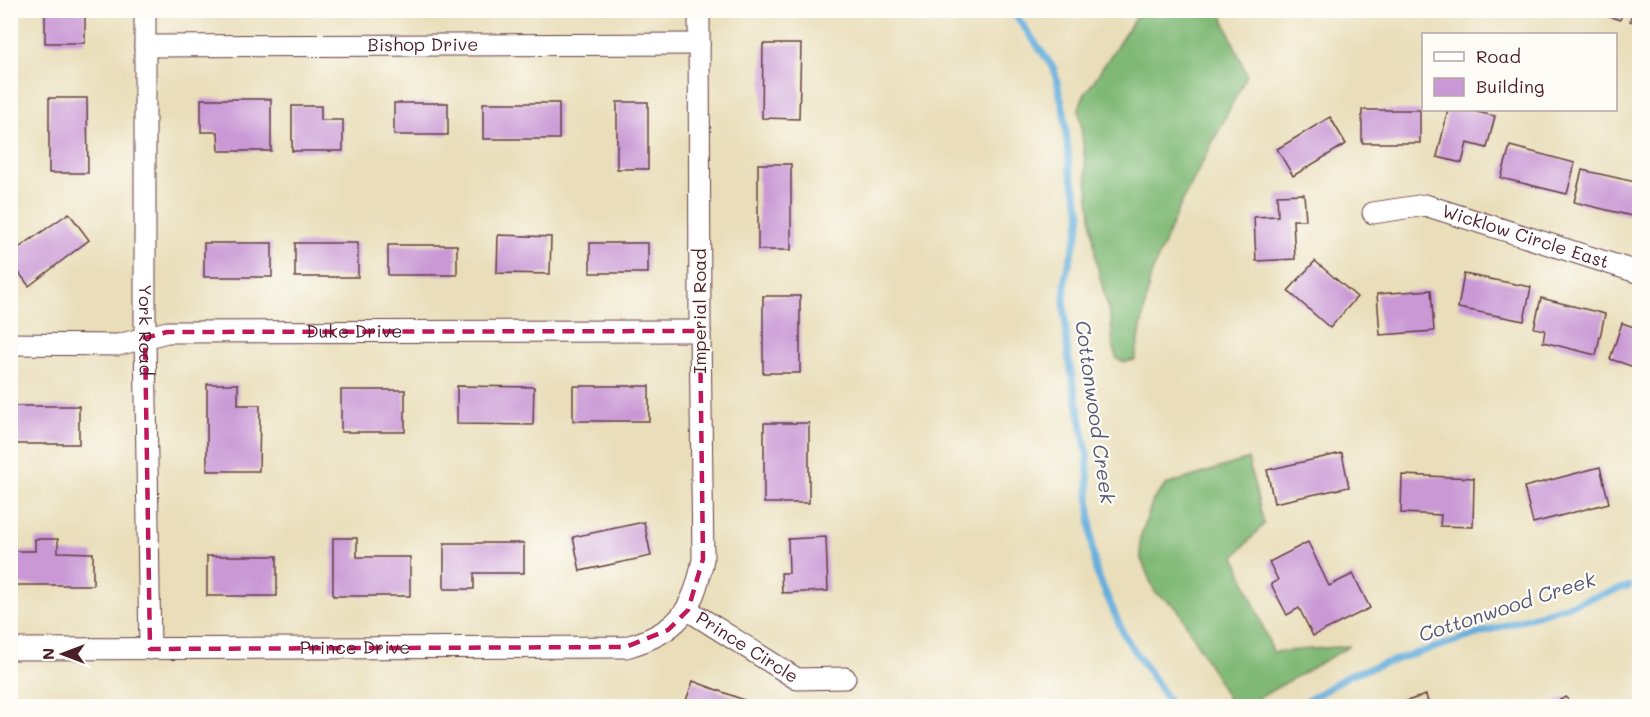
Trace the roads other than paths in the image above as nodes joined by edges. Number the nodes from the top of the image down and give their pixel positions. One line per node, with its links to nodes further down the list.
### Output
1 (145, 10): 4 (street, York Road)
2 (699, 10): 3 (street, Imperial Road)
3 (699, 44): 4 (street, Bishop Drive); 7 (street, Imperial Road)
4 (145, 46): 8 (street, York Road)
5 (1373, 213): 6 (street, Wicklow Circle East)
6 (1640, 273)
7 (700, 331): 8 (street, Duke Drive); 10 (street, Imperial Road)
8 (145, 338): 9 (street, Duke Drive); 12 (street, York Road)
9 (10, 344)
10 (688, 610): 12 (street, Prince Drive); 13 (street, Prince Circle)
11 (10, 649): 12 (street, Prince Drive)
12 (150, 649)
13 (845, 678)

